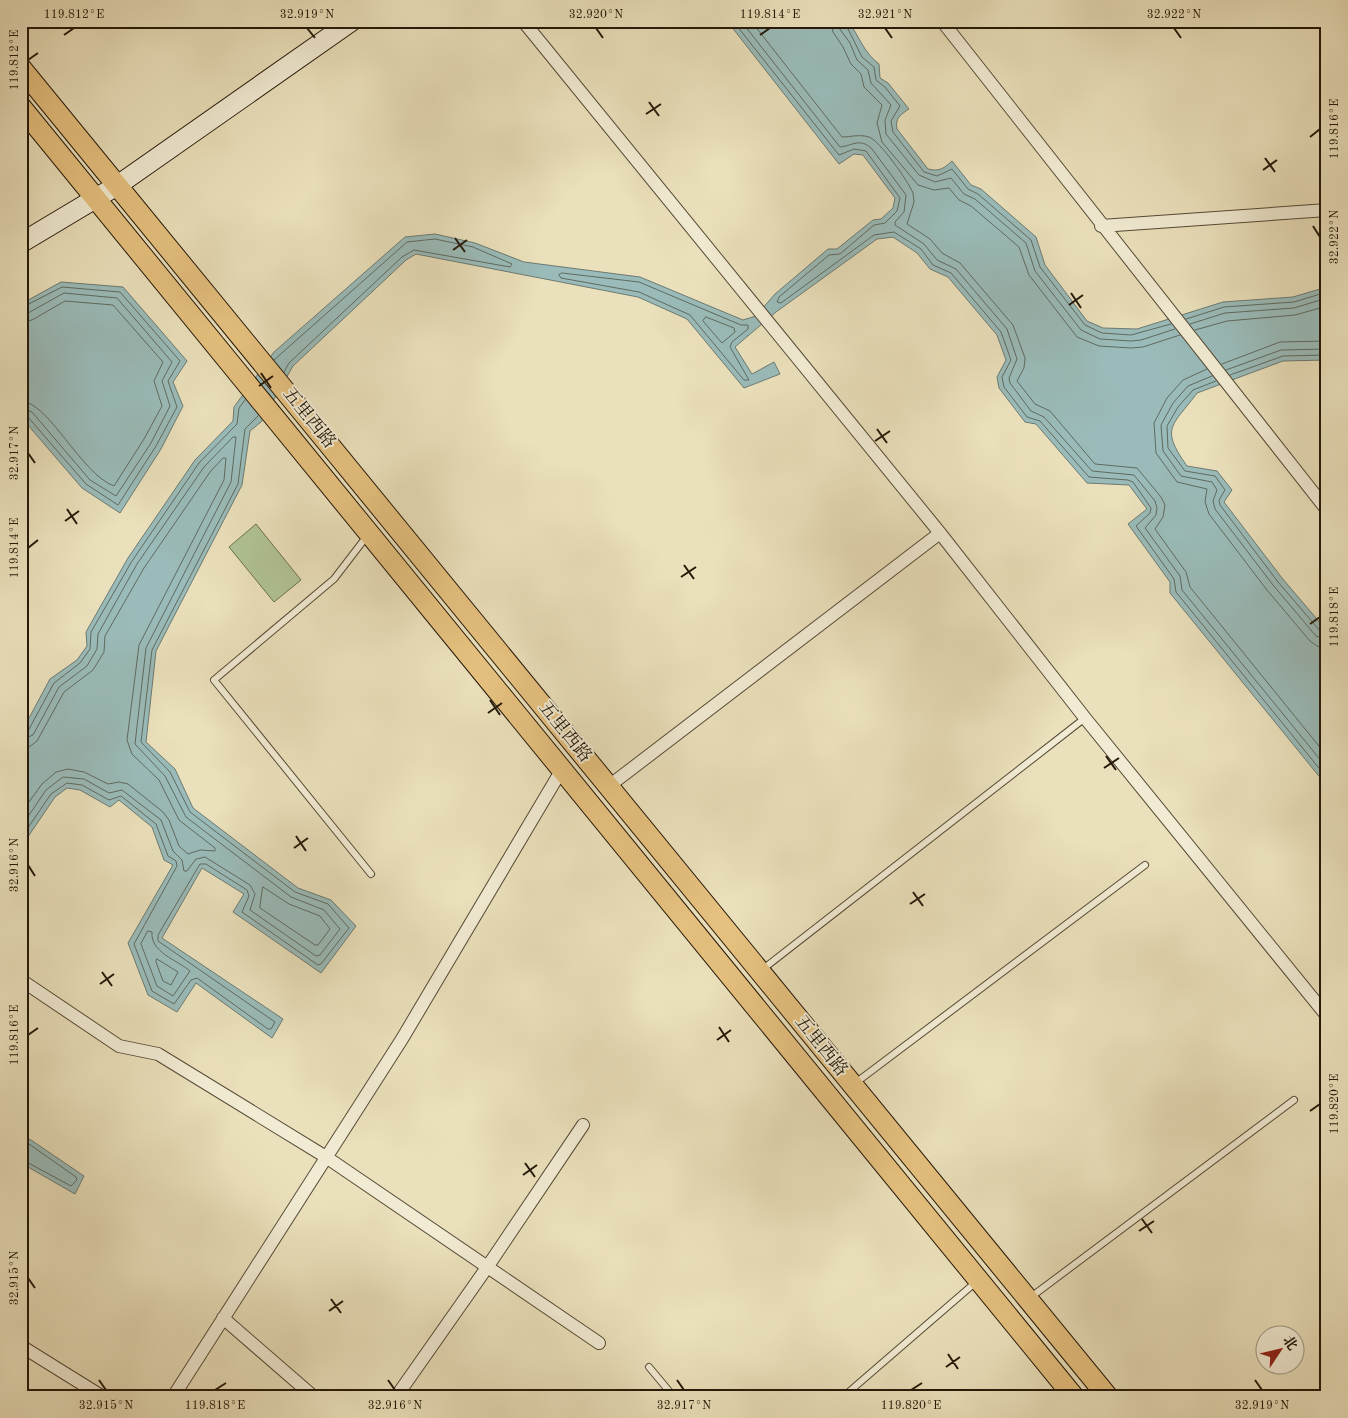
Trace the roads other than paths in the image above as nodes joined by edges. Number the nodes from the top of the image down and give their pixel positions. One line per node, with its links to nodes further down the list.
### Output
1 (352, 21): 6 (main road)
2 (523, 21): 12 (street)
3 (942, 21): 9 (street)
4 (21, 68): 6 (main road, 五里西路)
5 (21, 107): 7 (main road, 五里西路)
6 (118, 185): 7 (main road); 16 (main road, 五里西路)
7 (96, 199): 10 (main road); 13 (main road, 五里西路)
8 (1327, 210): 9 (street)
9 (1101, 226): 11 (street)
10 (21, 244)
11 (1327, 510)
12 (940, 533): 14 (street); 16 (street)
13 (369, 534): 15 (main road, 五里西路); 18 (lane)
14 (1085, 718): 19 (lane); 21 (street)
15 (561, 771): 25 (street); 27 (main road, 五里西路)
16 (609, 786): 19 (main road, 五里西路)
17 (1145, 865): 22 (lane)
18 (371, 874)
19 (760, 971): 22 (main road, 五里西路)
20 (21, 980): 25 (street)
21 (1327, 1016)
22 (853, 1085): 28 (main road, 五里西路)
23 (1294, 1100): 28 (lane)
24 (583, 1125): 26 (street)
25 (326, 1157): 26 (street); 29 (street)
26 (488, 1266): 30 (street); 36 (street)
27 (978, 1280): 38 (lane); 39 (main road, 五里西路)
28 (1028, 1299): 40 (main road, 五里西路)
29 (223, 1318): 34 (street); 35 (street)
30 (599, 1343)
31 (21, 1346): 33 (street)
32 (649, 1367): 37 (lane)
33 (103, 1397)
34 (173, 1397)
35 (314, 1397)
36 (396, 1397)
37 (674, 1397)
38 (842, 1397)
39 (1074, 1397)
40 (1108, 1397)

